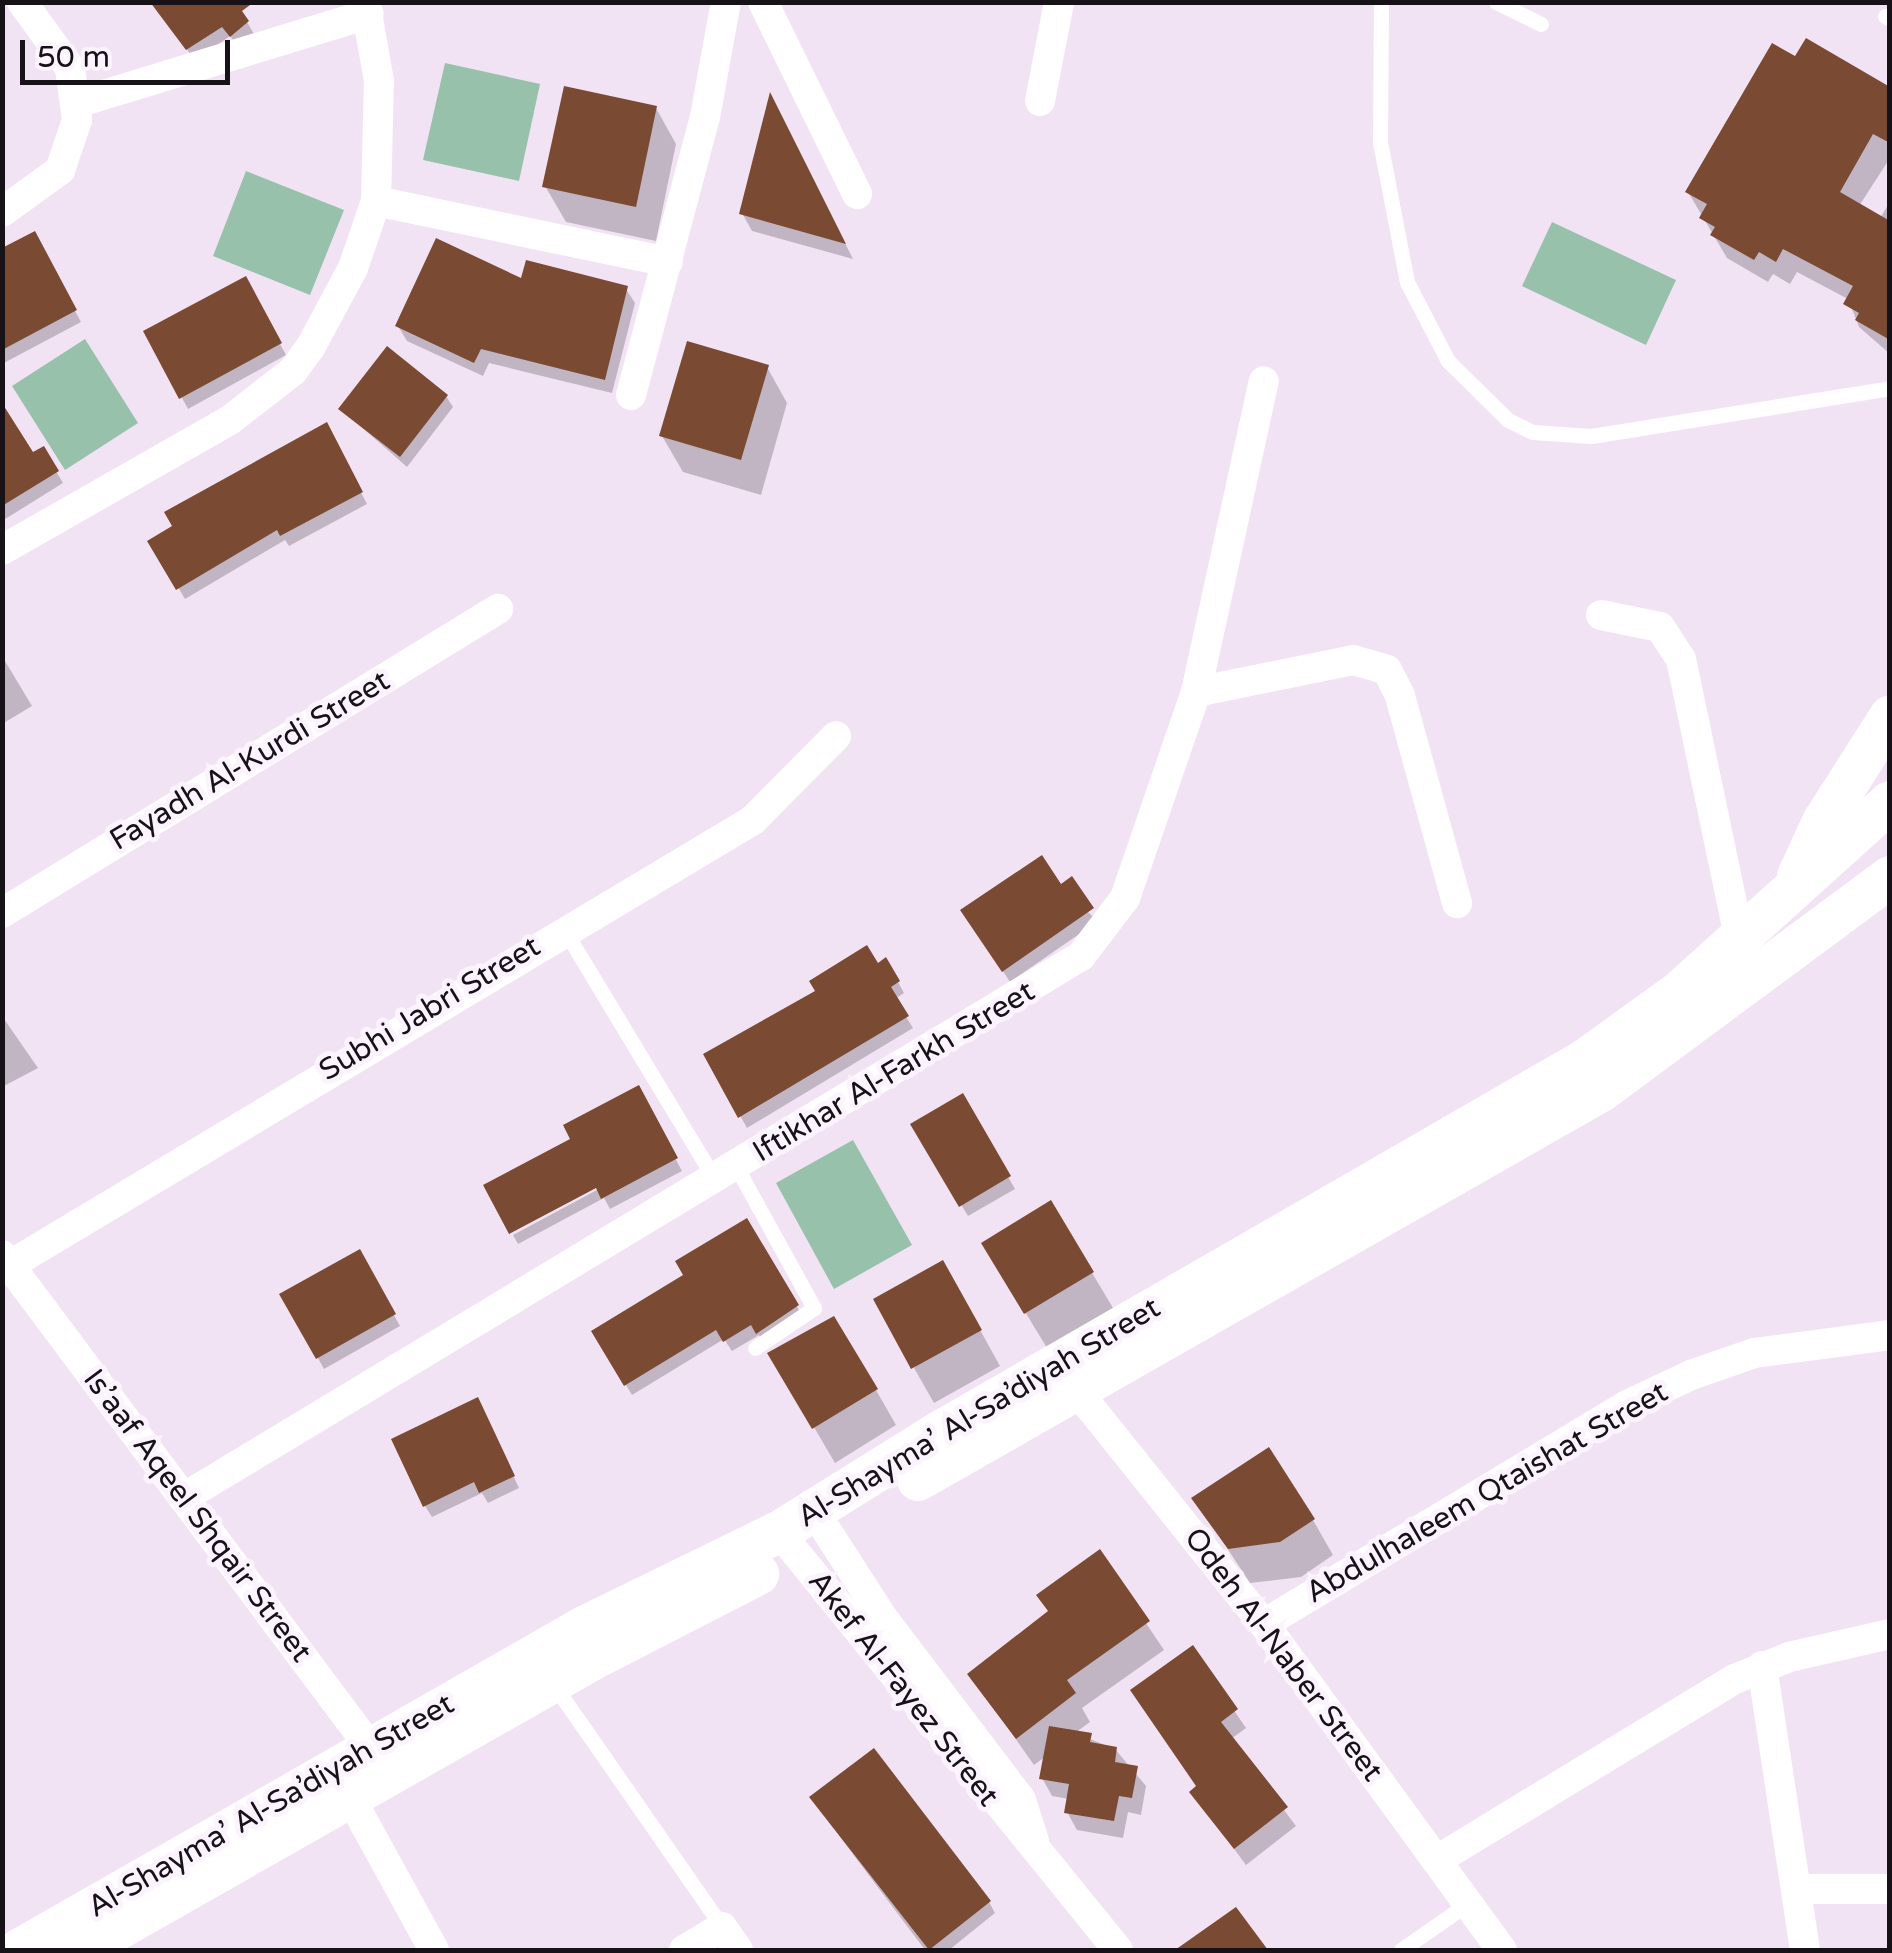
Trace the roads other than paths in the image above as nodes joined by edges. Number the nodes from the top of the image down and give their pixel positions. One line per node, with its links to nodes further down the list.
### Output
1 (22, 2): 10 (street)
2 (726, 2): 14 (street)
3 (763, 2): 11 (street)
4 (1060, 2): 9 (street)
5 (1381, 2): 16 (lane)
6 (1496, 2): 8 (lane)
7 (367, 8): 10 (street); 12 (street)
8 (1541, 24)
9 (1040, 101)
10 (78, 103): 13 (street)
11 (856, 194)
12 (376, 201): 14 (street); 18 (street)
13 (2, 212)
14 (668, 262): 17 (street)
15 (1264, 381): 21 (street, Iftikhar Al-Farkh Street)
16 (1890, 388)
17 (631, 394)
18 (2, 550)
19 (498, 609): 29 (street, Fayadh Al-Kurdi Street)
20 (1601, 615): 32 (street)
21 (1196, 692): 28 (street); 34 (street, Iftikhar Al-Farkh Street)
22 (1890, 717): 27 (street)
23 (836, 736): 31 (street, Subhi Jabri Street)
24 (1890, 802): 27 (street, Al-Shayma’ Al-Sa’diyah Street)
25 (1890, 877): 30 (street, Al-Shayma’ Al-Sa’diyah Street)
26 (1890, 888): 30 (street)
27 (1793, 889): 32 (street, Al-Shayma’ Al-Sa’diyah Street)
28 (1458, 903)
29 (2, 913)
30 (1834, 918): 33 (street, Al-Shayma’ Al-Sa’diyah Street)
31 (563, 928): 34 (lane); 35 (street, Subhi Jabri Street)
32 (1738, 933): 33 (street, Al-Shayma’ Al-Sa’diyah Street)
33 (1689, 1006): 38 (street, Al-Shayma’ Al-Sa’diyah Street)
34 (726, 1174): 37 (lane); 39 (street, Iftikhar Al-Farkh Street)
35 (6, 1260): 39 (street, Is’aaf Aqeel Shqair Street)
36 (1890, 1335): 41 (street, Abdulhaleem Qtaishat Street)
37 (755, 1348)
38 (1067, 1378): 40 (street, Al-Shayma’ Al-Sa’diyah Street); 41 (street, Odeh Al-Naber Street)
39 (183, 1498): 45 (street, Is’aaf Aqeel Shqair Street)
40 (804, 1534): 44 (street, Al-Shayma’ Al-Sa’diyah Street); 56 (street, Akef Al-Fayez Street)
41 (1264, 1624): 47 (street, Odeh Al-Naber Street)
42 (1890, 1634): 43 (street)
43 (1762, 1666): 47 (street); 49 (street)
44 (543, 1669): 45 (street, Al-Shayma’ Al-Sa’diyah Street); 51 (lane)
45 (381, 1762): 46 (street, Al-Shayma’ Al-Sa’diyah Street); 52 (street, Al-Shayma’ Al-Sa’diyah Street)
46 (351, 1799): 53 (street, Al-Shayma’ Al-Sa’diyah Street); 54 (street)
47 (1437, 1860): 50 (street, Odeh Al-Naber Street)
48 (1890, 1888): 49 (street)
49 (1800, 1889): 59 (street)
50 (1467, 1904): 57 (lane); 58 (street, Odeh Al-Naber Street)
51 (730, 1939): 55 (street)
52 (19, 1950)
53 (81, 1950)
54 (434, 1950)
55 (684, 1950)
56 (1118, 1950)
57 (1401, 1950)
58 (1502, 1950)
59 (1805, 1950)

